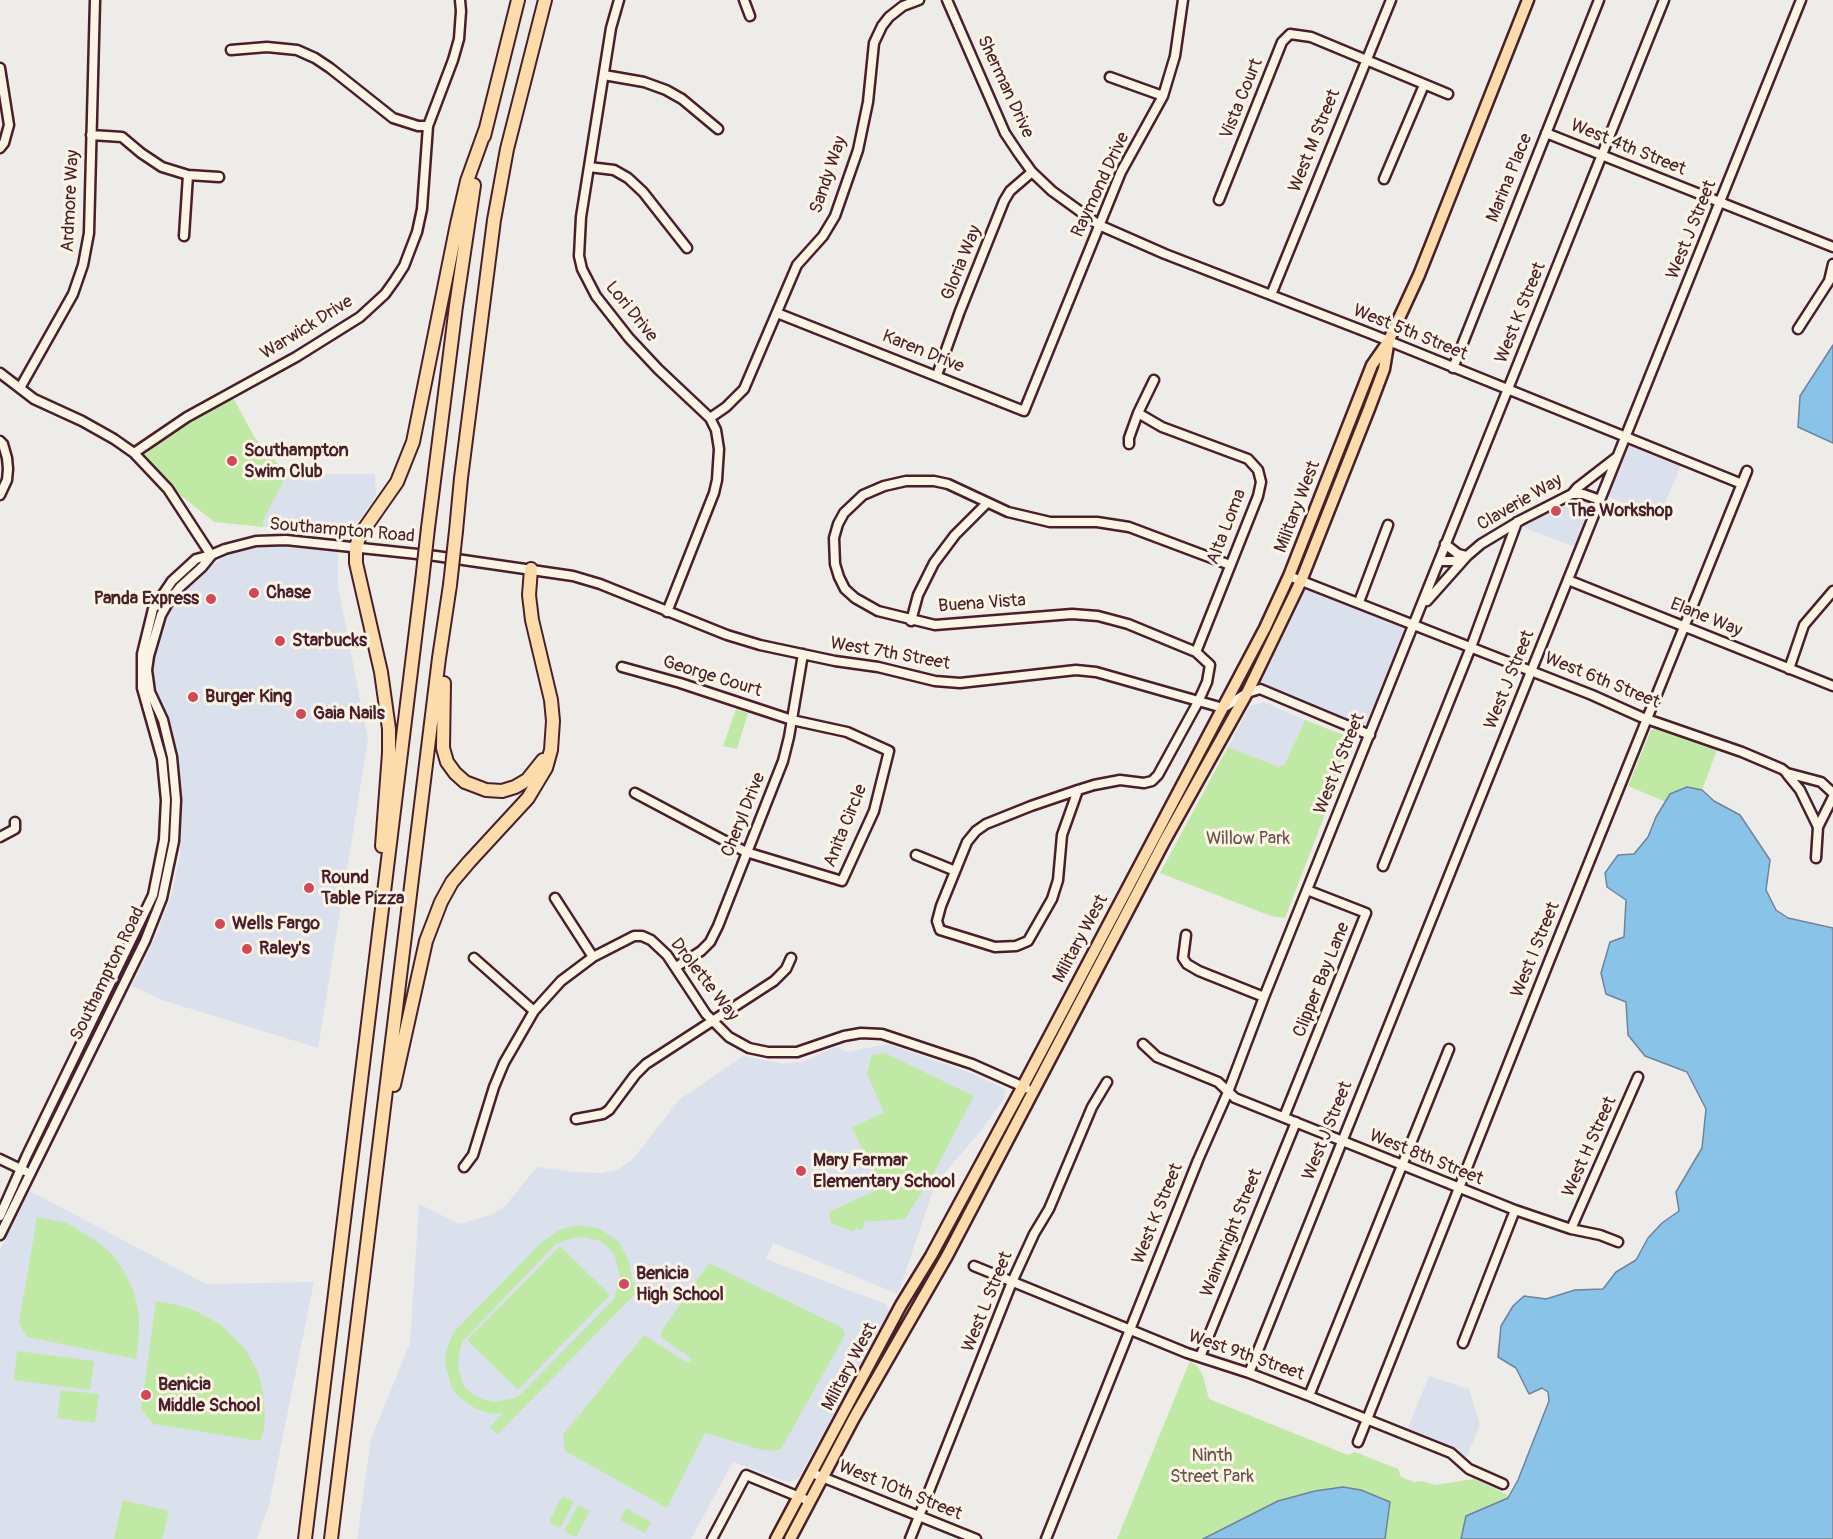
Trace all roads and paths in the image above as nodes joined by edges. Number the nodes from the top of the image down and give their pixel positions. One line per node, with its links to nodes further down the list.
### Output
1 (95, 0): 28 (street, Ardmore Way)
2 (460, 0): 24 (street, Warwick Drive)
3 (518, 0): 25 (highway)
4 (545, 0): 87 (highway, bridge)
5 (619, 0): 19 (street, Lori Drive)
6 (744, 0): 15 (street)
7 (919, 0): 44 (street, Sandy Way)
8 (947, 0): 32 (street, Sherman Drive)
9 (1183, 0): 23 (street, Raymond Drive)
10 (1391, 0): 17 (street, West M Street)
11 (1528, 0): 46 (main road, Military West)
12 (1599, 0): 27 (street, Marina Place)
13 (1664, 0): 30 (street, West K Street)
14 (1801, 0): 37 (street, West J Street)
15 (750, 16)
16 (231, 51): 24 (street)
17 (1366, 60): 21 (street); 36 (street, Vista Court); 43 (street, West M Street)
18 (0, 68): 29 (street)
19 (604, 75): 26 (street); 31 (street, Lori Drive)
20 (1110, 77): 23 (street)
21 (1424, 85): 22 (street); 35 (street)
22 (1448, 94)
23 (1162, 96): 38 (street, Raymond Drive)
24 (428, 126): 59 (street, Warwick Drive)
25 (486, 128): 70 (highway); 116 (highway, bridge)
26 (718, 129)
27 (1546, 133): 30 (street, West 4th Street); 47 (street, Marina Place)
28 (91, 135): 33 (street); 52 (street, Ardmore Way)
29 (0, 148)
30 (1602, 155): 37 (street, West 4th Street); 53 (street, West K Street)
31 (589, 167): 41 (street); 55 (street, Lori Drive)
32 (1032, 172): 38 (street, Sherman Drive); 49 (street, Gloria Way)
33 (188, 175): 34 (street); 39 (street)
34 (219, 177)
35 (1384, 179)
36 (1220, 200)
37 (1720, 202): 40 (street, West 4th Street); 56 (street, West J Street)
38 (1099, 225): 43 (street, West 5th Street); 51 (street, Raymond Drive)
39 (184, 236)
40 (1833, 247)
41 (687, 248)
42 (1833, 264): 45 (street)
43 (1271, 295): 46 (street, West 5th Street)
44 (777, 313): 49 (street, Karen Drive); 55 (street, Sandy Way)
45 (1798, 329)
46 (1388, 342): 47 (street, West 5th Street); 77 (main road, Military West); 79 (main road, Military West)
47 (1453, 368): 53 (street, West 5th Street)
48 (0, 373): 52 (street)
49 (937, 375): 51 (street, Karen Drive)
50 (1154, 380): 54 (street)
51 (1037, 381)
52 (20, 388): 59 (street)
53 (1508, 390): 56 (street, West 5th Street); 69 (street, West K Street)
54 (1138, 413): 58 (street); 75 (street, Alta Loma)
55 (710, 418): 83 (street, Lori Drive)
56 (1626, 438): 60 (street, West J Street); 62 (street, West 5th Street)
57 (0, 441): 64 (street)
58 (1129, 444)
59 (134, 453): 71 (street)
60 (1618, 456): 63 (street, Claverie Way); 65 (street, West J Street)
61 (1747, 471): 62 (street, West I Street)
62 (1742, 484): 86 (street, West I Street)
63 (1572, 494): 65 (street); 67 (street, Claverie Way)
64 (0, 495)
65 (1600, 500): 78 (street, West J Street)
66 (987, 503): 75 (street, Buena Vista); 84 (street); 84 (street, Buena Vista)
67 (1517, 522): 73 (street, Claverie Way); 88 (street)
68 (1388, 525): 81 (street)
69 (1445, 544): 73 (street); 74 (street, West K Street)
70 (356, 548): 71 (street, Southampton Road); 72 (street, Southampton Road); 116 (highway)
71 (211, 555): 139 (street, Southampton Road); 140 (street, Southampton Road)
72 (436, 556): 76 (street, West 7th Street)
73 (1467, 556): 74 (street, Claverie Way); 82 (street, Claverie Way)
74 (1439, 561): 82 (street, West K Street)
75 (1230, 566): 89 (street, Alta Loma)
76 (531, 569): 83 (street, West 7th Street); 101 (highway)
77 (1289, 576): 79 (street, West 6th Street); 97 (main road, Military West)
78 (1568, 580): 86 (street, Elane Way); 93 (street, West J Street)
79 (1301, 581): 81 (street, West 6th Street); 95 (main road, Military West)
80 (1833, 591): 92 (street)
81 (1359, 602): 85 (street, West 6th Street)
82 (1421, 609): 85 (street, West K Street)
83 (667, 612): 90 (street, West 7th Street)
84 (911, 621): 89 (street, Buena Vista)
85 (1414, 626): 88 (street, West 6th Street); 100 (street, West K Street)
86 (1685, 627): 92 (street, Elane Way); 98 (street, West I Street)
87 (443, 642): 101 (highway); 134 (highway)
88 (1471, 647): 93 (street, West 6th Street); 112 (street)
89 (1196, 652): 96 (street)
90 (803, 654): 96 (street, West 7th Street); 99 (street, Cheryl Drive)
91 (622, 667): 99 (street, George Court)
92 (1789, 669): 94 (street, Elane Way)
93 (1531, 671): 98 (street, West 6th Street); 135 (street, West J Street)
94 (1833, 686)
95 (1247, 693): 97 (street); 100 (street); 129 (main road, Military West)
96 (1198, 702): 97 (street, West 7th Street); 103 (street)
97 (1223, 708): 129 (main road, Military West)
98 (1648, 719): 102 (street, West 6th Street); 141 (street, West I Street)
99 (792, 720): 109 (street, Cheryl Drive); 109 (street, Anita Circle)
100 (1370, 735): 114 (street, West K Street)
101 (551, 739): 134 (highway)
102 (1787, 773): 105 (street, West 6th Street); 107 (street)
103 (1078, 790): 113 (street); 113 (street)
104 (635, 793): 109 (street)
105 (1833, 795): 107 (street)
106 (15, 822): 108 (street)
107 (1818, 827): 111 (street)
108 (0, 837)
109 (746, 852): 121 (street, Cheryl Drive)
110 (916, 855): 113 (street)
111 (1816, 858)
112 (1383, 866)
113 (953, 870)
114 (1307, 890): 122 (street, West K Street); 131 (street, Clipper Bay Lane)
115 (555, 898): 119 (street)
116 (380, 929): 160 (highway)
117 (1186, 935): 122 (street)
118 (474, 957): 123 (street)
119 (593, 957): 121 (street, Drolette Way); 123 (street, Drolette Way)
120 (791, 958): 124 (street)
121 (676, 967): 124 (street, Drolette Way)
122 (1264, 997): 130 (street, West K Street)
123 (534, 1011): 138 (street, Drolette Way)
124 (714, 1022): 129 (street, Drolette Way); 132 (street)
125 (1143, 1044): 130 (street, West 8th Street)
126 (1449, 1049): 137 (street)
127 (1638, 1077): 144 (street, West H Street)
128 (1107, 1082): 148 (street, West L Street)
129 (1027, 1088): 156 (main road, Military West)
130 (1228, 1092): 131 (street, West 8th Street); 149 (street, West K Street)
131 (1284, 1117): 133 (street, West 8th Street)
132 (576, 1119)
133 (1296, 1122): 135 (street, West 8th Street); 151 (street, Wainwright Street)
134 (380, 1142): 161 (highway)
135 (1342, 1142): 137 (street, West 8th Street); 152 (street, West J Street)
136 (0, 1159): 139 (street)
137 (1401, 1166): 141 (street, West 8th Street); 153 (street)
138 (464, 1167)
139 (22, 1170): 140 (street); 143 (street, Southampton Road)
140 (31, 1174): 145 (street, Southampton Road)
141 (1459, 1188): 142 (street, West 8th Street); 154 (street, West I Street)
142 (1515, 1210): 144 (street, West 8th Street); 150 (street)
143 (0, 1216)
144 (1572, 1229): 146 (street, West 8th Street)
145 (0, 1235)
146 (1618, 1242)
147 (974, 1266): 148 (street, West 9th Street)
148 (1012, 1282): 149 (street, West 9th Street); 159 (street, West L Street)
149 (1129, 1330): 151 (street, West 9th Street); 167 (street, West K Street)
150 (1463, 1343)
151 (1200, 1357): 152 (street, West 9th Street)
152 (1249, 1373): 153 (street, West 9th Street)
153 (1309, 1396): 154 (street, West 9th Street)
154 (1367, 1418): 155 (street, West I Street); 157 (street, West 9th Street)
155 (1358, 1442)
156 (817, 1475): 158 (main road, Military West); 159 (street, West 10th Street)
157 (1503, 1484)
158 (804, 1499): 162 (street); 163 (main road, Military West); 164 (main road, Military West)
159 (919, 1516): 165 (street, West L Street); 166 (street, West 10th Street)
160 (305, 1539)
161 (331, 1539)
162 (712, 1539)
163 (776, 1539)
164 (790, 1539)
165 (910, 1539)
166 (976, 1539)
167 (1046, 1539)

